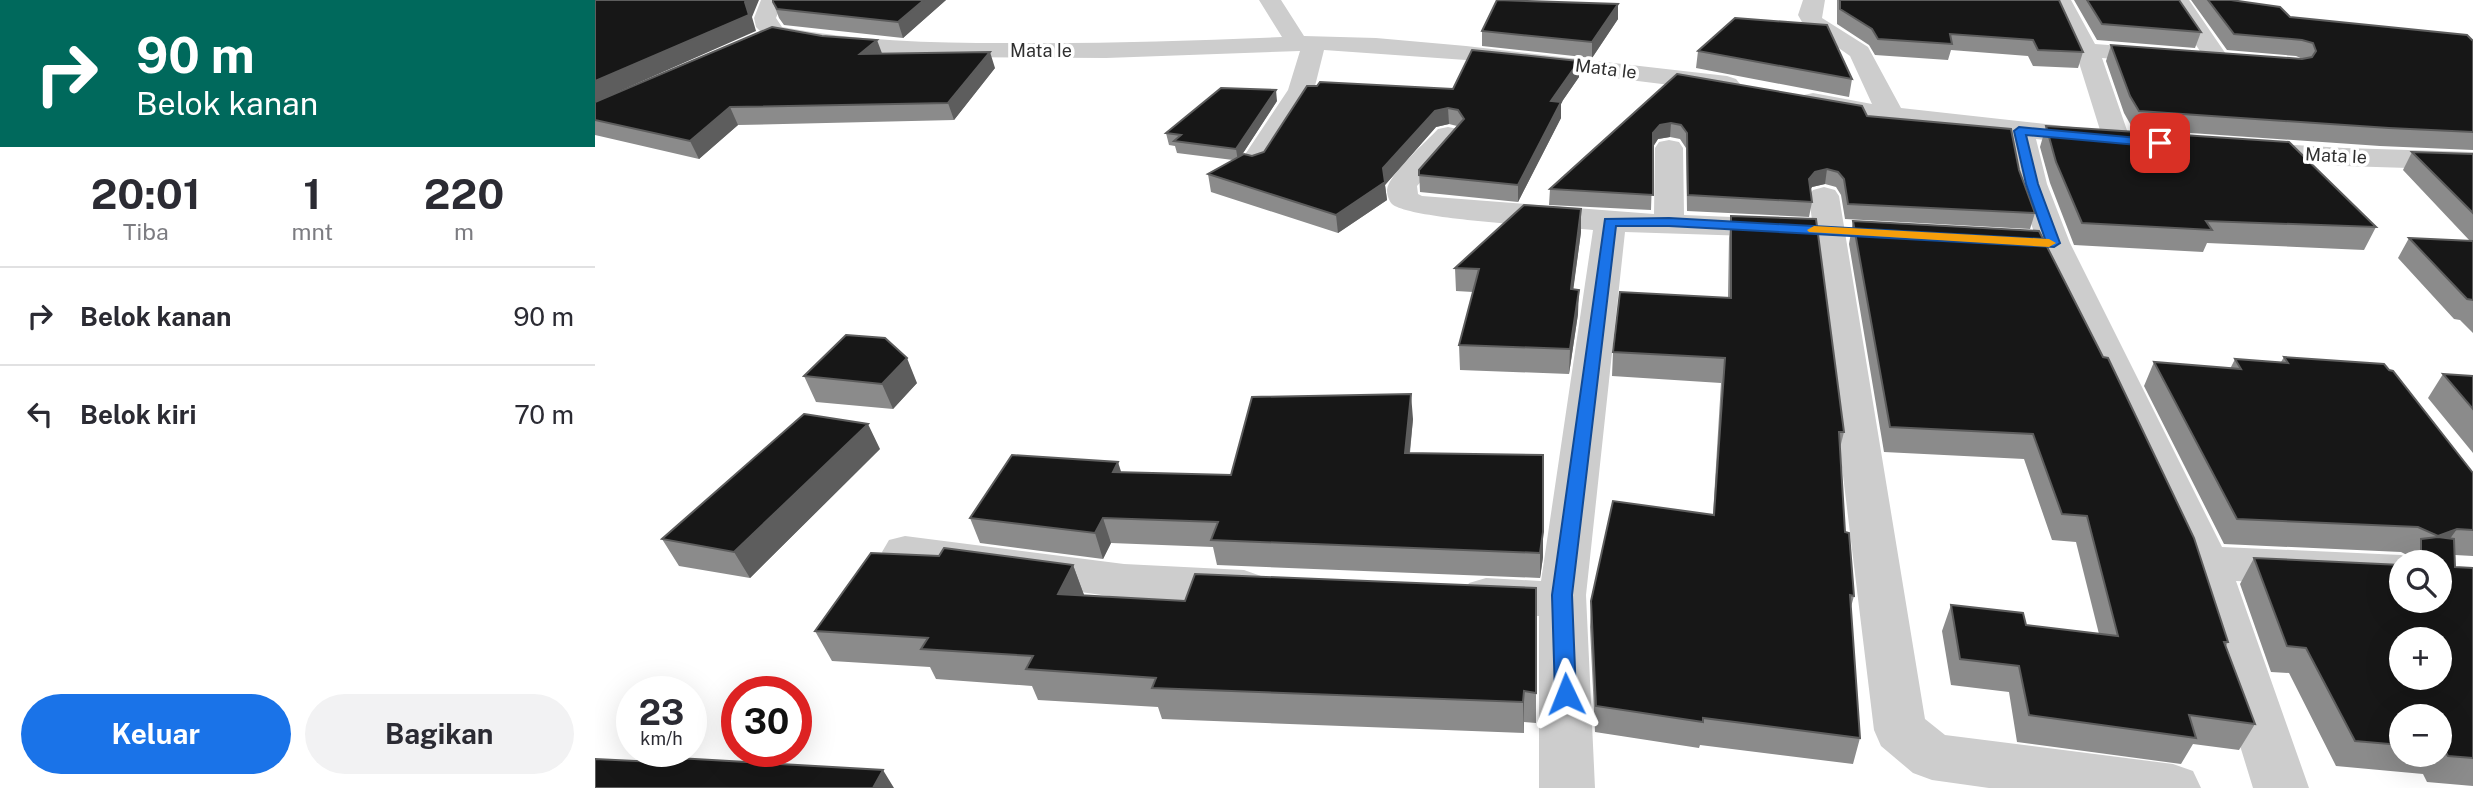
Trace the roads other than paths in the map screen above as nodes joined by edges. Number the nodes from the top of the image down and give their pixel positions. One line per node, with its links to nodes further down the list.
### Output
1 (772, 0): 6 (street)
2 (1271, 0): 8 (street)
3 (1814, 0): 14 (street)
4 (2060, 0): 9 (street)
5 (2181, 5): 10 (street)
6 (775, 33): 7 (street); 8 (street, Mata Ie)
7 (751, 43)
8 (1306, 43): 12 (street, Mata Ie); 22 (street)
9 (2087, 50): 10 (street); 17 (street)
10 (2218, 60): 11 (street)
11 (2243, 62)
12 (1757, 90)
13 (1785, 96): 14 (street)
14 (1891, 115): 15 (street)
15 (2019, 131): 17 (street); 26 (street)
16 (1448, 135): 23 (street)
17 (2116, 139): 18 (street)
18 (2142, 142)
19 (1669, 148): 24 (street)
20 (2223, 148): 21 (street, Mata Ie)
21 (2473, 161)
22 (1254, 162)
23 (1610, 222): 24 (street); 32 (street)
24 (1669, 222): 34 (street)
25 (1961, 238): 26 (street)
26 (2054, 243): 28 (street)
27 (905, 552): 30 (street)
28 (2207, 563): 29 (street); 35 (street)
29 (2389, 571)
30 (1277, 589)
31 (1443, 595): 32 (street)
32 (1562, 595): 33 (street)
33 (1567, 766)
34 (2173, 788)
35 (2281, 788)

